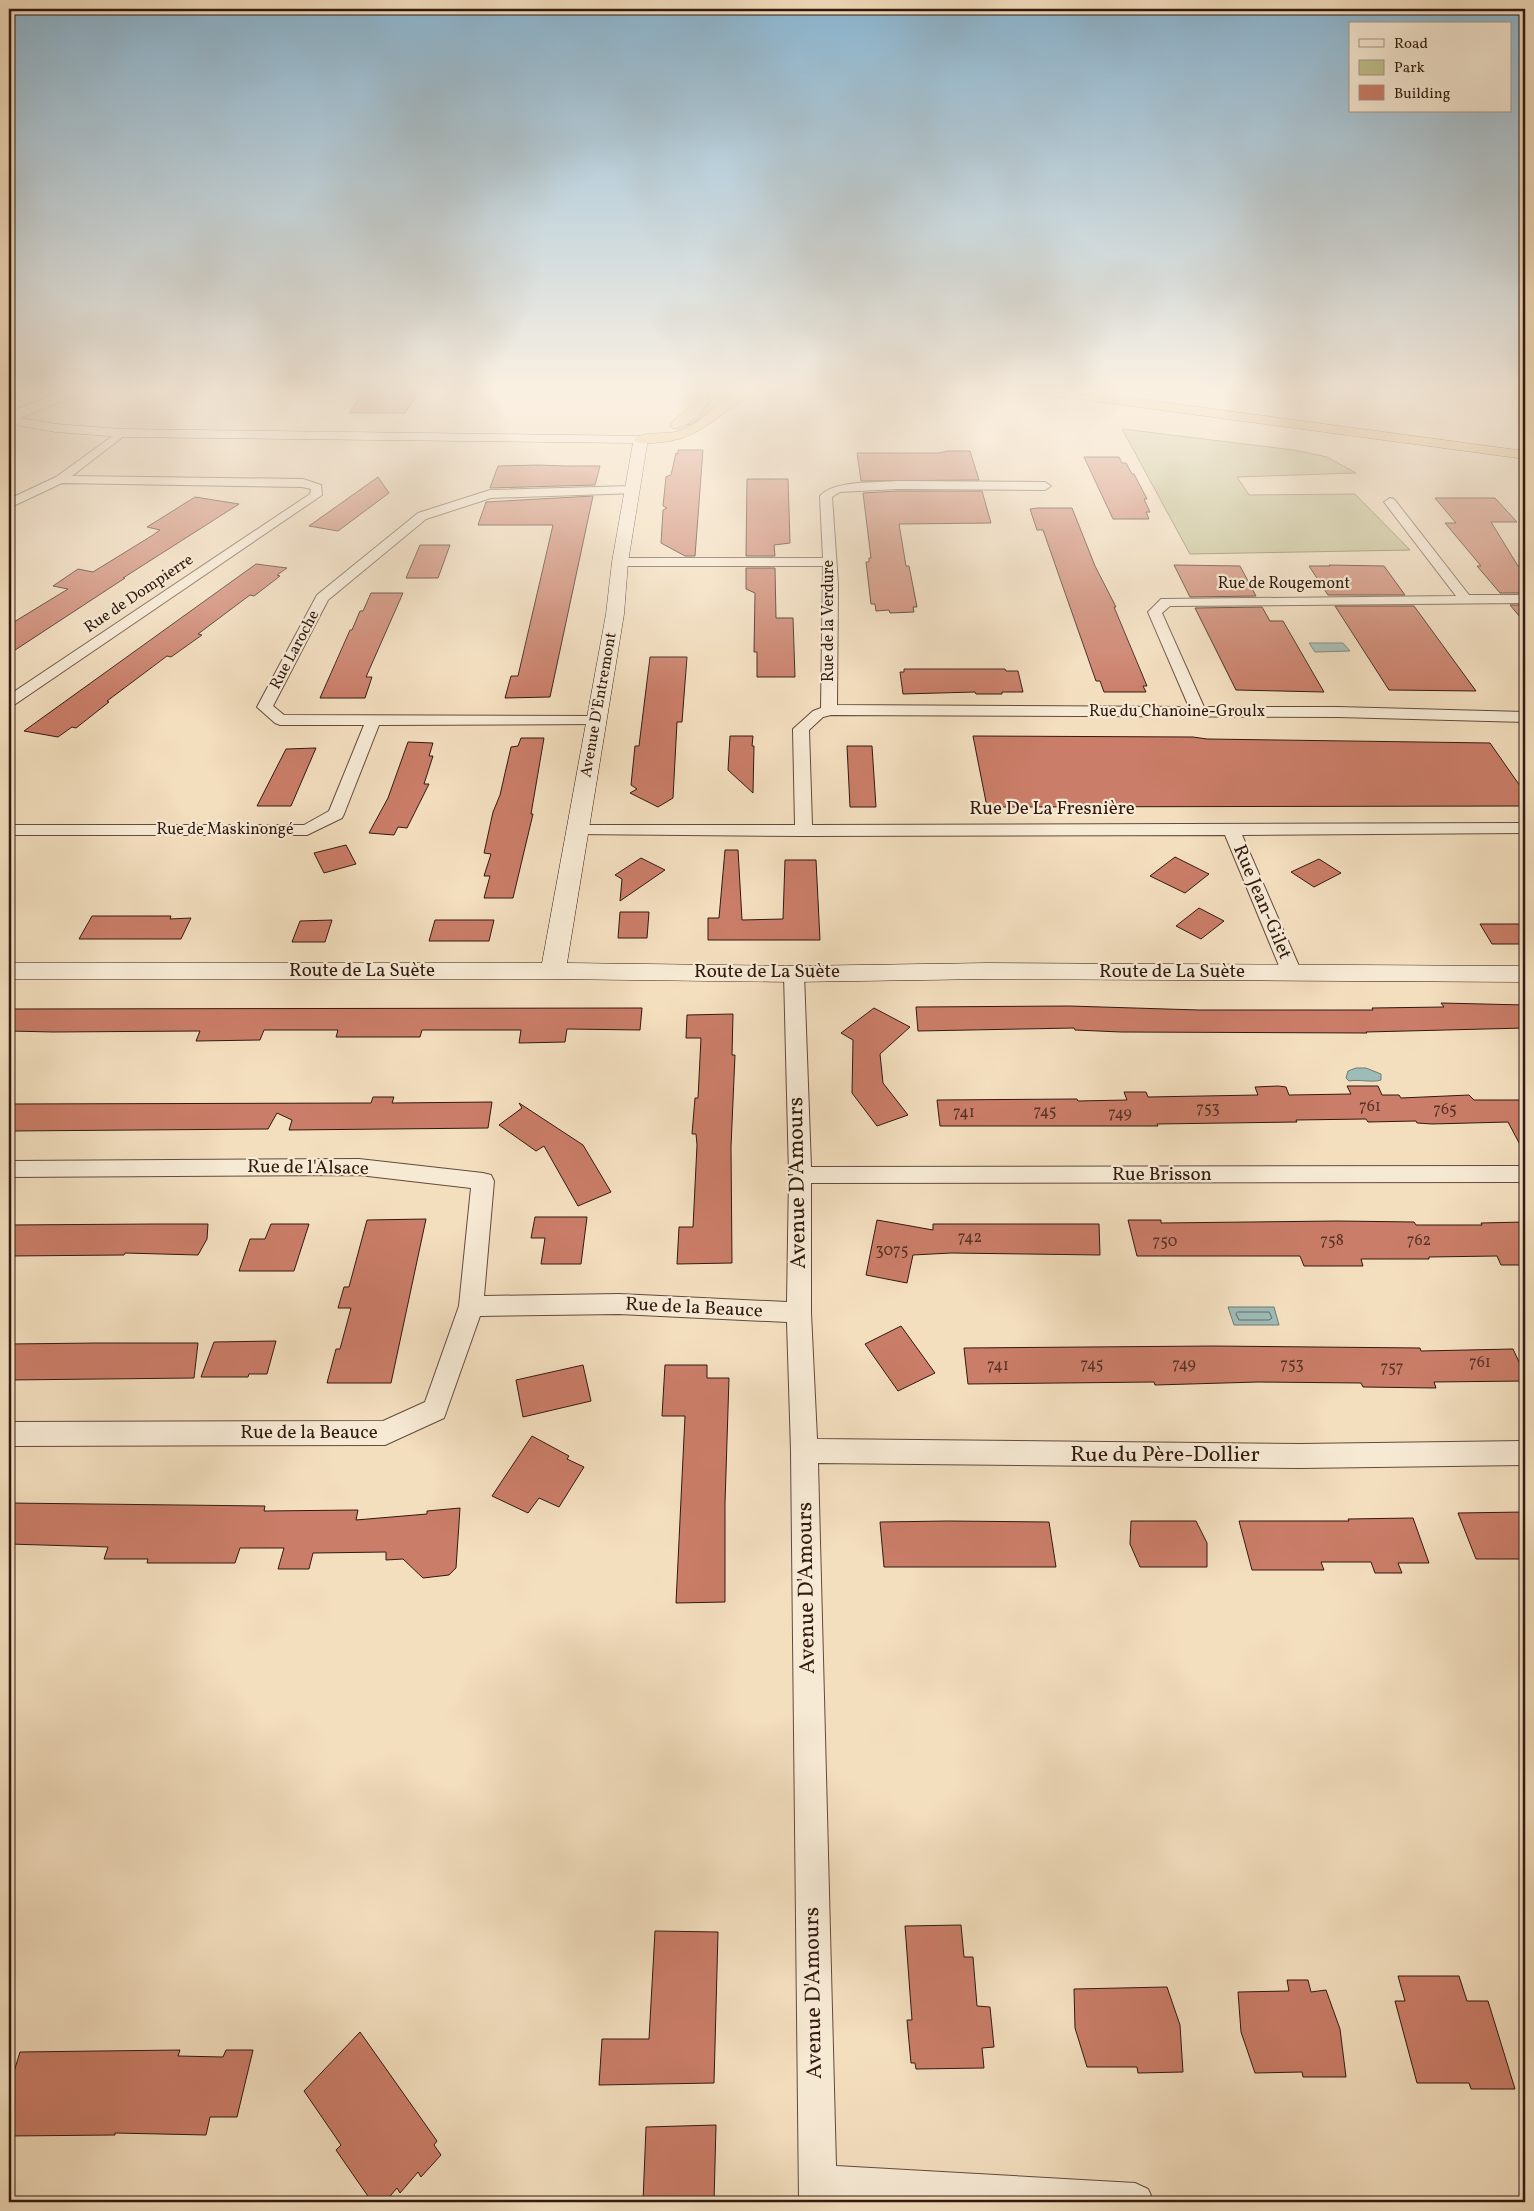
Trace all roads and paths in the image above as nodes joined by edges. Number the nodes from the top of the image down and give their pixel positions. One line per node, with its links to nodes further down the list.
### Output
1 (37, 490): 7 (street)
2 (317, 490): 12 (street, Rue de Dompierre)
3 (626, 490): 16 (street, Rue Laroche)
4 (632, 490): 8 (street, Avenue D'Entremont)
5 (836, 490): 9 (street, Rue de la Verdure)
6 (1390, 502): 11 (street)
7 (9, 504)
8 (620, 562): 9 (street); 17 (street, Avenue D'Entremont)
9 (829, 562): 13 (street, Rue de la Verdure)
10 (1525, 599): 11 (street, Rue de Rougemont)
11 (1466, 600): 14 (street, Rue de Rougemont)
12 (9, 702)
13 (830, 710): 14 (street, Rue du Chanoine-Groulx); 22 (street, Rue de la Verdure)
14 (1200, 712): 15 (street, Rue du Chanoine-Groulx)
15 (1525, 717)
16 (373, 721): 17 (street, Rue Laroche); 19 (street, Rue de Maskinongé)
17 (597, 722): 20 (street, Avenue D'Entremont)
18 (1525, 828): 21 (street, Rue De La Fresnière)
19 (9, 830)
20 (579, 830): 22 (street, Rue De La Fresnière); 23 (street, Avenue D'Entremont)
21 (1232, 830): 22 (street, Rue De La Fresnière); 25 (street, Rue Jean-Gilet)
22 (804, 831)
23 (553, 970): 24 (street, Route de La Suète); 26 (street, Route de La Suète)
24 (9, 971)
25 (1292, 973): 26 (street, Route de La Suète); 27 (street, Route de La Suète)
26 (794, 974): 30 (street, Avenue D'Amours)
27 (1525, 974)
28 (9, 1169): 31 (street, Rue de l'Alsace)
29 (1525, 1174): 30 (street, Rue Brisson)
30 (800, 1176): 32 (street, Avenue D'Amours)
31 (471, 1306): 32 (street, Rue de la Beauce); 33 (street, Rue de la Beauce)
32 (799, 1313): 34 (street, Avenue D'Amours)
33 (9, 1434)
34 (804, 1452): 35 (street, Rue du Père-Dollier); 36 (street, Avenue D'Amours)
35 (1525, 1453)
36 (818, 2193): 37 (street)
37 (1135, 2202)

